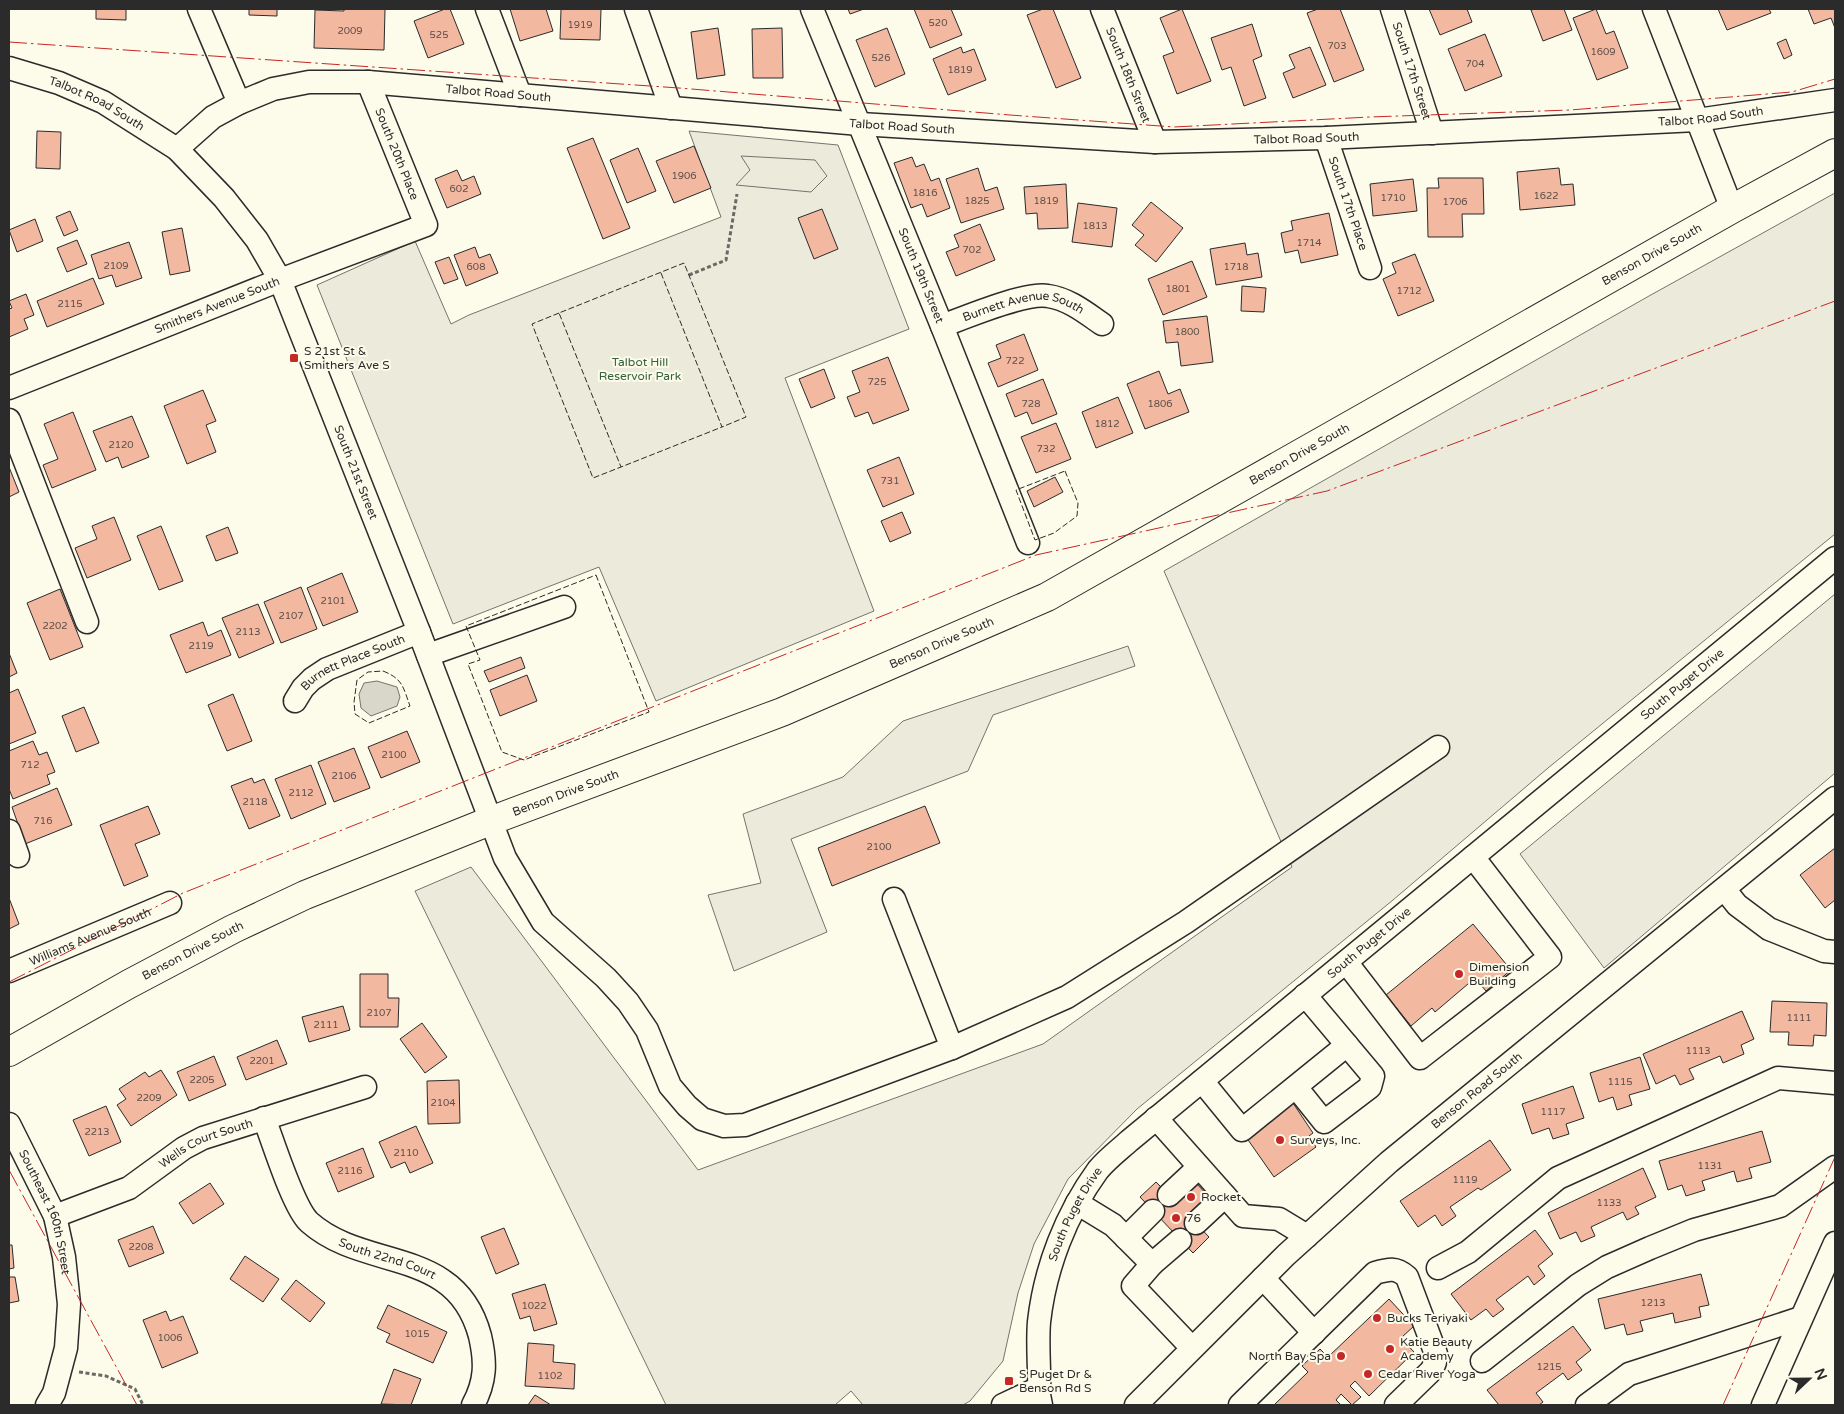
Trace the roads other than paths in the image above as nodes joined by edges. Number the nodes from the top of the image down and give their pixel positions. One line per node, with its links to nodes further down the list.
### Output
1 (199, 9): 12 (street)
2 (487, 9): 10 (street)
3 (636, 9): 13 (street)
4 (812, 9): 15 (street, South 19th Street)
5 (1102, 9): 18 (street, South 18th Street)
6 (1392, 9): 16 (street, South 17th Street)
7 (1654, 9): 14 (street)
8 (9, 68): 19 (street, Talbot Road South)
9 (368, 82): 10 (street, Talbot Road South); 12 (street, Talbot Road South); 22 (street, South 20th Place)
10 (520, 95): 13 (street, Talbot Road South)
11 (1835, 100): 14 (street, Talbot Road South)
12 (239, 103): 19 (street, Talbot Road South)
13 (671, 108): 15 (street, Talbot Road South)
14 (1697, 120): 16 (street, Talbot Road South); 21 (street)
15 (860, 124): 18 (street, Talbot Road South); 26 (street, South 19th Street)
16 (1432, 133): 17 (street, Talbot Road South)
17 (1326, 138): 18 (street, Talbot Road South); 23 (street, South 17th Place)
18 (1155, 142)
19 (178, 149): 24 (street, South 21st Street)
20 (1835, 153): 21 (main road, Benson Drive South)
21 (1732, 209): 38 (main road, Benson Drive South)
22 (426, 226): 24 (street, Smithers Avenue South)
23 (1370, 268)
24 (280, 280): 27 (street, Smithers Avenue South); 33 (street, South 21st Street)
25 (1102, 324): 26 (street, Burnett Avenue South)
26 (942, 326): 29 (street, South 19th Street)
27 (9, 388)
28 (9, 420): 32 (street)
29 (1028, 543)
30 (1835, 558): 41 (street, South Puget Drive)
31 (564, 607): 34 (street)
32 (87, 622)
33 (419, 632): 34 (street, South 21st Street); 35 (street, Burnett Place South)
34 (428, 656): 38 (street, South 21st Street)
35 (295, 701)
36 (1438, 746): 50 (street, South 21st Street)
37 (1835, 798): 42 (street, Benson Road South)
38 (490, 821): 50 (street, South 21st Street); 51 (main road, Benson Drive South)
39 (9, 831): 40 (street)
40 (18, 856)
41 (1473, 857): 46 (street, South Puget Drive); 46 (street)
42 (1725, 890): 45 (street); 67 (street, Benson Road South)
43 (894, 899): 50 (street)
44 (170, 903): 47 (street, Williams Avenue South)
45 (1835, 952)
46 (1346, 962): 48 (street, South Puget Drive)
47 (9, 971)
48 (1305, 995): 49 (street); 52 (street, South Puget Drive)
49 (1347, 1045): 55 (street); 55 (street)
50 (952, 1048)
51 (9, 1052)
52 (1202, 1081): 55 (street); 57 (street, South Puget Drive)
53 (1835, 1083): 72 (street)
54 (365, 1087): 56 (street, Wells Court South)
55 (1296, 1087)
56 (264, 1118): 65 (street, Wells Court South); 80 (street, South 22nd Court)
57 (1156, 1118): 59 (street); 63 (street, South Puget Drive)
58 (9, 1124): 65 (street, Southeast 160th Street)
59 (1199, 1167): 61 (street); 62 (street)
60 (1835, 1167): 77 (street)
61 (1169, 1194)
62 (1225, 1196): 66 (street); 67 (street)
63 (1077, 1203): 68 (street); 78 (street, South Puget Drive)
64 (1153, 1211): 68 (street)
65 (55, 1216): 79 (street, Southeast 160th Street)
66 (1196, 1223)
67 (1308, 1236): 73 (street, Benson Road South)
68 (1126, 1238): 71 (street)
69 (1180, 1240): 71 (street)
70 (1835, 1243): 74 (street)
71 (1152, 1264): 76 (street)
72 (1438, 1268)
73 (1263, 1278): 75 (street); 76 (street, Benson Road South)
74 (1801, 1318): 85 (street); 86 (street)
75 (1314, 1333): 83 (street); 84 (street)
76 (1192, 1348): 82 (street, Benson Road South)
77 (1482, 1361)
78 (1042, 1400): 81 (street)
79 (48, 1405)
80 (473, 1405)
81 (1003, 1405)
82 (1136, 1405)
83 (1240, 1405)
84 (1396, 1405)
85 (1587, 1405)
86 (1763, 1405)

